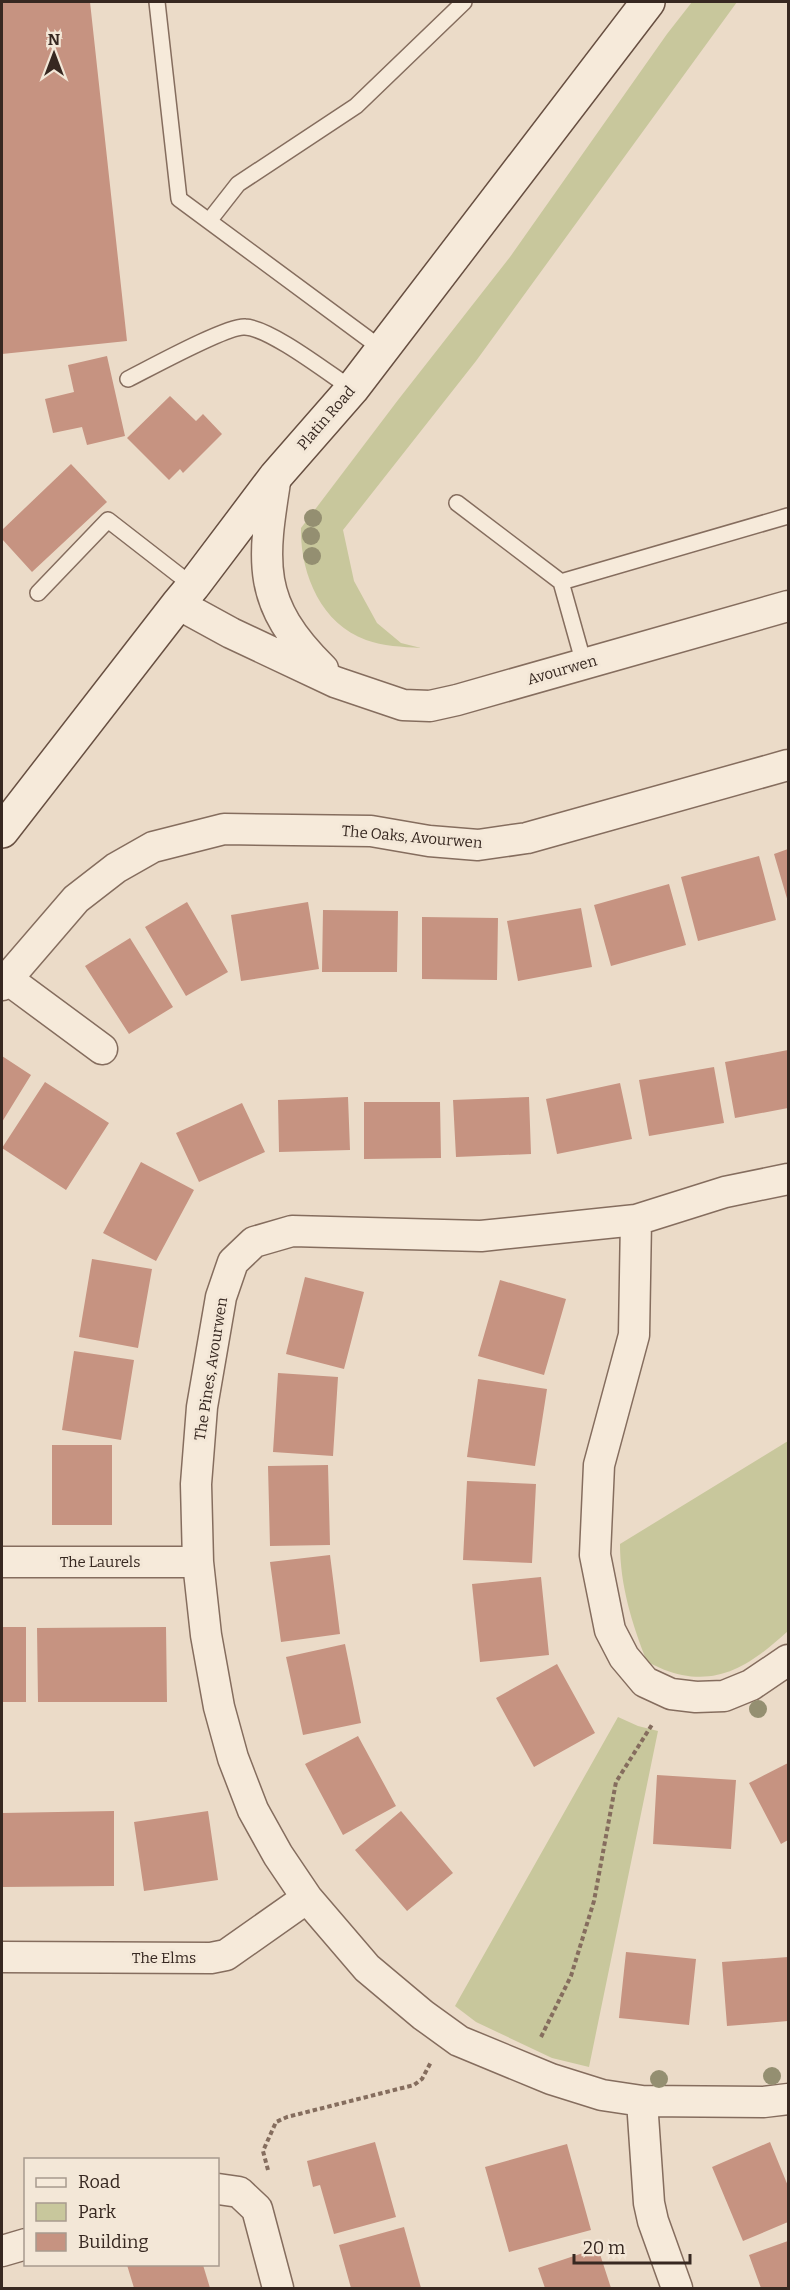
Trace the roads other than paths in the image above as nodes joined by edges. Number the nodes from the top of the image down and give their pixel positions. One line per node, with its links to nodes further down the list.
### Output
1 (157, 2): 4 (lane)
2 (464, 2): 4 (lane)
3 (648, 2): 5 (main road, Platin Road)
4 (209, 221): 5 (lane)
5 (382, 349): 7 (main road, Platin Road)
6 (128, 380): 7 (lane)
7 (351, 389): 8 (main road, Platin Road)
8 (276, 476): 13 (main road, Platin Road); 16 (street, Avourwen)
9 (457, 503): 11 (lane)
10 (789, 516): 11 (lane)
11 (561, 582): 15 (lane)
12 (38, 593): 13 (lane)
13 (186, 595): 16 (street, Avourwen); 18 (main road, Platin Road)
14 (789, 606): 15 (street, Avourwen)
15 (584, 664): 16 (street, Avourwen)
16 (336, 682)
17 (789, 765): 19 (street, The Oaks, Avourwen)
18 (2, 831)
19 (4, 981): 20 (street, The Oaks, Avourwen)
20 (102, 1049)
21 (789, 1179): 22 (street, The Pines, Avourwen)
22 (636, 1220): 23 (street, The Pines, Avourwen); 25 (street)
23 (198, 1562): 24 (street, The Laurels); 26 (street, The Pines, Avourwen)
24 (2, 1563)
25 (789, 1660)
26 (307, 1898): 27 (street, The Elms); 29 (street, The Pines, Avourwen)
27 (2, 1957)
28 (789, 2099): 29 (street, The Pines, Avourwen)
29 (642, 2101): 34 (street)
30 (219, 2189): 33 (street)
31 (24, 2245): 32 (street)
32 (2, 2252)
33 (279, 2289)
34 (677, 2289)

